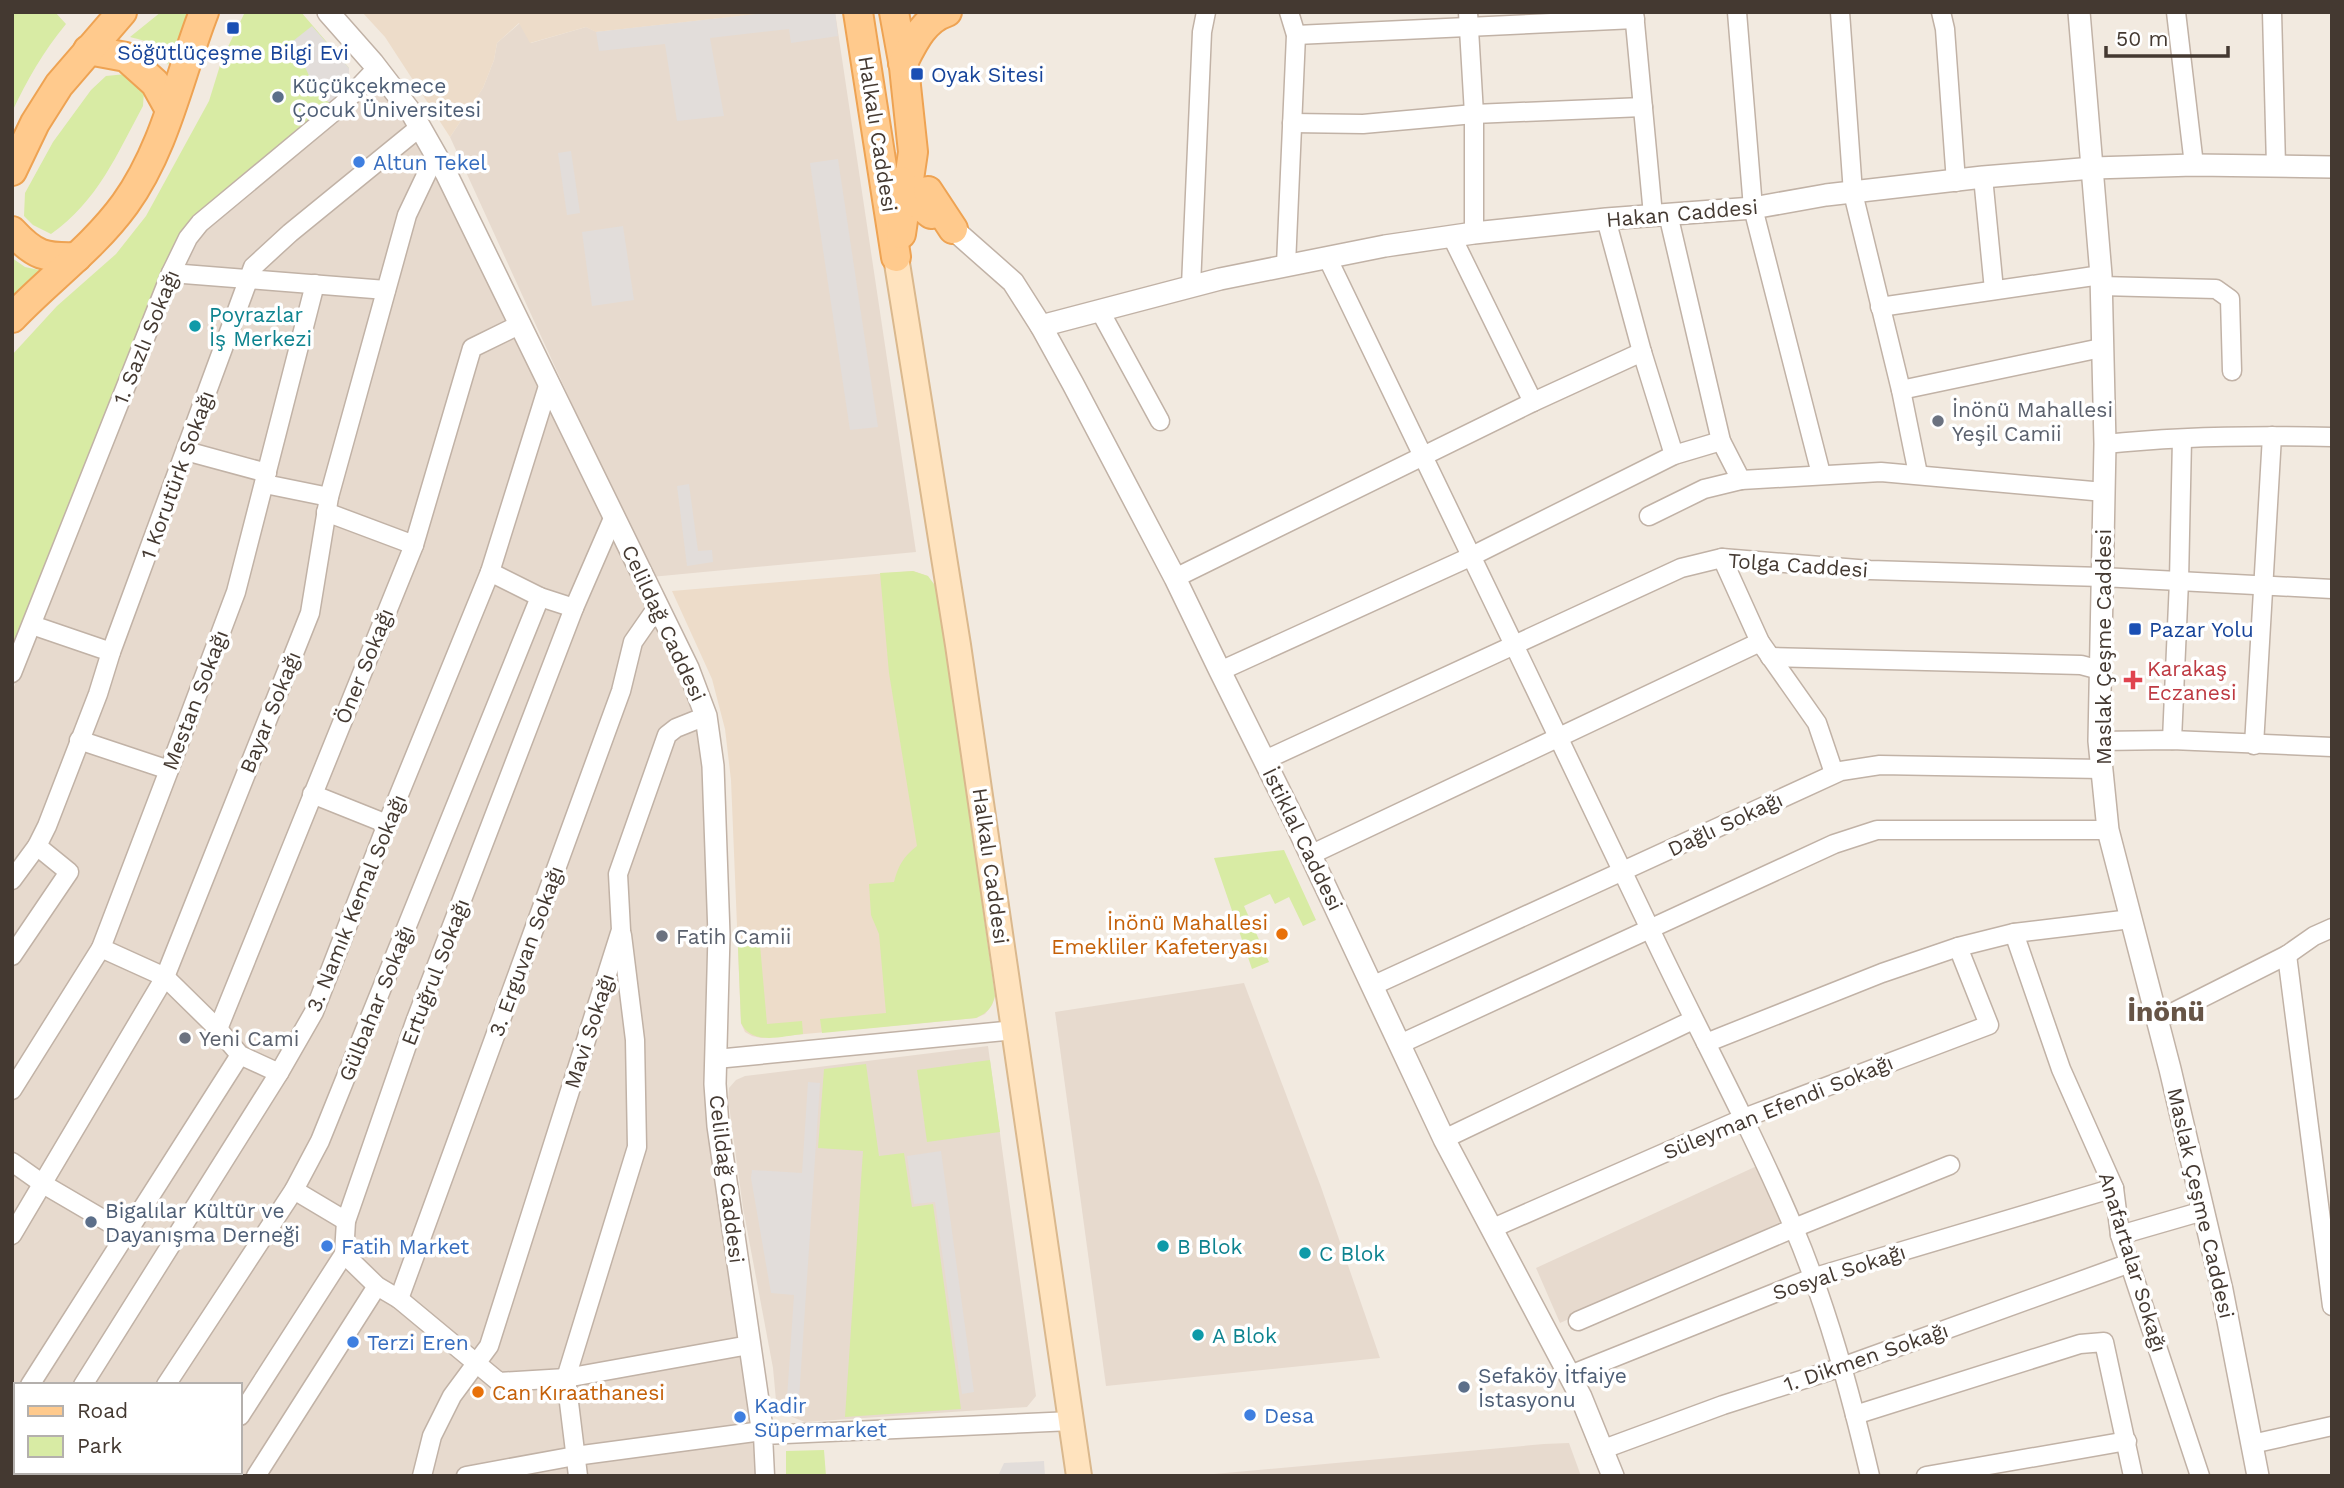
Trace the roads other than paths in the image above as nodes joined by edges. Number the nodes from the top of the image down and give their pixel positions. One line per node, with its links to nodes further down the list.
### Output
1 (122, 12): 18 (main road)
2 (204, 12): 22 (main road)
3 (328, 12): 20 (street, Celildağ Caddesi)
4 (859, 12): 26 (main road, Halkalı Caddesi)
5 (894, 12): 19 (main road, Halkalı Caddesi)
6 (947, 12): 19 (main road)
7 (1206, 12): 53 (street)
8 (1289, 12): 17 (street)
9 (1737, 12): 38 (street)
10 (1840, 12): 36 (street)
11 (1941, 12): 35 (street)
12 (2079, 12): 32 (street, Maslak Çeşme Caddesi)
13 (2176, 12): 29 (street)
14 (2272, 12): 30 (street)
15 (1634, 16): 16 (street); 21 (street)
16 (1469, 19): 17 (street); 23 (street)
17 (1296, 35): 24 (street)
18 (88, 50): 22 (main road); 33 (main road)
19 (903, 63): 27 (main road, Halkalı Caddesi)
20 (377, 68): 25 (street, Celildağ Caddesi); 49 (street, 1. Sazlı Sokağı)
21 (1643, 107): 23 (street); 39 (street)
22 (170, 110): 46 (main road)
23 (1474, 114): 24 (street); 43 (street)
24 (1292, 123): 48 (street)
25 (420, 127): 28 (street, Celildağ Caddesi); 50 (street, 1 Korutürk Sokağı)
26 (878, 134): 37 (main road); 45 (main road, Halkalı Caddesi)
27 (913, 152): 37 (main road, Halkalı Caddesi); 41 (main road)
28 (436, 154): 54 (street, Bayar Sokağı); 59 (street, Celildağ Caddesi)
29 (2194, 165): 30 (street, Hakan Caddesi); 32 (street, Hakan Caddesi)
30 (2276, 166): 31 (street, Hakan Caddesi)
31 (2332, 167)
32 (2093, 168): 34 (street, Hakan Caddesi); 51 (street, Maslak Çeşme Caddesi)
33 (12, 171)
34 (1983, 177): 35 (street, Hakan Caddesi); 55 (street)
35 (1956, 182): 36 (street, Hakan Caddesi)
36 (1853, 193): 38 (street, Hakan Caddesi); 56 (street)
37 (907, 195): 41 (main road); 45 (main road, Halkalı Caddesi)
38 (1753, 208): 39 (street, Hakan Caddesi); 76 (street)
39 (1660, 214): 40 (street, Hakan Caddesi); 71 (street)
40 (1606, 219): 43 (street, Hakan Caddesi); 62 (street)
41 (942, 221): 45 (main road); 60 (street, İstiklal Caddesi)
42 (12, 231): 46 (main road)
43 (1474, 233): 44 (street, Hakan Caddesi)
44 (1452, 237): 47 (street, Hakan Caddesi); 66 (street)
45 (899, 244): 136 (main road, Halkalı Caddesi)
46 (77, 257): 58 (main road)
47 (1327, 257): 48 (street, Hakan Caddesi); 75 (street)
48 (1286, 265): 53 (street, Hakan Caddesi)
49 (171, 273): 50 (street); 96 (street, 1. Sazlı Sokağı)
50 (248, 279): 52 (street); 73 (street, 1 Korutürk Sokağı)
51 (2101, 281): 55 (street); 61 (street, Maslak Çeşme Caddesi); 63 (street)
52 (315, 284): 54 (street); 78 (street, Mestan Sokağı)
53 (1191, 286): 57 (street, Hakan Caddesi)
54 (386, 290): 81 (street, Bayar Sokağı)
55 (1994, 290): 56 (street)
56 (1880, 307): 65 (street)
57 (1100, 311): 60 (street, Hakan Caddesi); 67 (street)
58 (12, 318)
59 (521, 324): 64 (street, Celildağ Caddesi); 84 (street, Öner Sokağı)
60 (1041, 326): 89 (street, İstiklal Caddesi)
61 (2101, 348): 65 (street); 72 (street, Maslak Çeşme Caddesi)
62 (1642, 352): 66 (street); 74 (street)
63 (2232, 371)
64 (549, 383): 82 (street, Celildağ Caddesi); 87 (street, 3. Namık Kemal Sokağı)
65 (1901, 390): 77 (street)
66 (1533, 402): 75 (street)
67 (1160, 421)
68 (2272, 436): 69 (street); 70 (street); 91 (street)
69 (2332, 438)
70 (2182, 439): 72 (street); 90 (street)
71 (1721, 441): 74 (street); 79 (street)
72 (2105, 444): 80 (street, Maslak Çeşme Caddesi)
73 (186, 452): 78 (street); 99 (street, 1 Korutürk Sokağı)
74 (1674, 455): 85 (street)
75 (1422, 456): 85 (street); 89 (street)
76 (1821, 474): 77 (street); 79 (street)
77 (1918, 474): 80 (street)
78 (266, 479): 81 (street); 113 (street, Mestan Sokağı)
79 (1741, 480): 83 (street)
80 (2104, 492): 88 (street, Maslak Çeşme Caddesi)
81 (327, 505): 84 (street); 131 (street, Bayar Sokağı)
82 (614, 516): 94 (street, Celildağ Caddesi); 95 (street, Ertuğrul Sokağı)
83 (1649, 516)
84 (414, 545): 115 (street, Öner Sokağı)
85 (1470, 557): 98 (street); 102 (street)
86 (1722, 558): 88 (street, Tolga Caddesi); 97 (street); 98 (street, Tolga Caddesi)
87 (490, 572): 93 (street); 116 (street, 3. Namık Kemal Sokağı)
88 (2102, 577): 90 (street, Tolga Caddesi); 101 (street, Maslak Çeşme Caddesi)
89 (1175, 578): 102 (street, İstiklal Caddesi)
90 (2179, 581): 91 (street, Tolga Caddesi); 107 (street)
91 (2263, 584): 92 (street, Tolga Caddesi); 109 (street)
92 (2332, 589)
93 (540, 597): 95 (street); 149 (street, Gülbahar Sokağı)
94 (658, 606): 104 (street, Celildağ Caddesi); 161 (street, 3. Erguvan Sokağı)
95 (575, 608): 151 (street, Ertuğrul Sokağı)
96 (32, 625): 99 (street); 103 (street, 1. Sazlı Sokağı)
97 (1759, 642): 100 (street); 105 (street)
98 (1516, 645): 105 (street); 111 (street, Tolga Caddesi)
99 (111, 652): 106 (street, 1 Korutürk Sokağı)
100 (1770, 657): 101 (street); 114 (street)
101 (2100, 670): 108 (street, Maslak Çeşme Caddesi)
102 (1220, 671): 111 (street, İstiklal Caddesi)
103 (12, 673)
104 (706, 716): 125 (street, Mavi Sokağı); 140 (street, Celildağ Caddesi)
105 (1560, 738): 119 (street); 120 (street)
106 (79, 740): 113 (street); 118 (street, 1 Korutürk Sokağı)
107 (2172, 740): 108 (street); 109 (street)
108 (2099, 741): 112 (street, Maslak Çeşme Caddesi)
109 (2253, 746): 110 (street)
110 (2332, 747)
111 (1265, 760): 119 (street, İstiklal Caddesi)
112 (2101, 769): 114 (street, Dağlı Sokağı); 117 (street, Maslak Çeşme Caddesi)
113 (169, 770): 128 (street, Mestan Sokağı)
114 (1834, 774): 120 (street, Dağlı Sokağı)
115 (312, 794): 116 (street); 135 (street, Öner Sokağı)
116 (387, 824): 141 (street, 3. Namık Kemal Sokağı)
117 (2108, 830): 122 (street, Maslak Çeşme Caddesi); 123 (street)
118 (37, 846): 121 (street, 1 Korutürk Sokağı); 130 (street)
119 (1310, 855): 132 (street, İstiklal Caddesi)
120 (1622, 870): 123 (street); 132 (street, Dağlı Sokağı)
121 (12, 880)
122 (2132, 919): 126 (street); 134 (street, Maslak Çeşme Caddesi)
123 (1649, 928): 133 (street); 138 (street)
124 (2332, 928): 129 (street)
125 (621, 930): 165 (street, Mavi Sokağı); 168 (street)
126 (2014, 933): 127 (street); 148 (street, Anafartalar Sokağı)
127 (1958, 947): 137 (street); 143 (street, Süleyman Efendi Sokağı)
128 (101, 948): 131 (street); 142 (street, Mestan Sokağı)
129 (2287, 955): 134 (street); 162 (street)
130 (12, 956)
131 (165, 977): 135 (street); 147 (street, Bayar Sokağı)
132 (1373, 986): 138 (street, İstiklal Caddesi)
133 (1693, 1020): 137 (street); 144 (street)
134 (2158, 1020): 150 (street, Maslak Çeşme Caddesi)
135 (218, 1029): 139 (street)
136 (1016, 1030): 140 (street); 174 (main road, Halkalı Caddesi)
137 (1706, 1043): 143 (street)
138 (1400, 1044): 144 (street, İstiklal Caddesi)
139 (240, 1055): 141 (street); 154 (street)
140 (716, 1059): 164 (street, Celildağ Caddesi)
141 (279, 1073): 170 (street, 3. Namık Kemal Sokağı)
142 (12, 1090)
143 (1744, 1118): 152 (street); 153 (street, Süleyman Efendi Sokağı)
144 (1444, 1139): 153 (street, İstiklal Caddesi)
145 (12, 1162): 147 (street)
146 (1950, 1165): 152 (street)
147 (43, 1184): 154 (street); 155 (street, Bayar Sokağı)
148 (2114, 1188): 156 (street, Anafartalar Sokağı); 159 (street, Sosyal Sokağı)
149 (295, 1190): 151 (street); 171 (street, Gülbahar Sokağı)
150 (2203, 1211): 156 (street); 178 (street, Maslak Çeşme Caddesi)
151 (346, 1221): 157 (street, Ertuğrul Sokağı)
152 (1794, 1227): 159 (street); 163 (street)
153 (1493, 1228): 167 (street, İstiklal Caddesi)
154 (125, 1231): 169 (street)
155 (12, 1235)
156 (2120, 1235): 158 (street, Anafartalar Sokağı)
157 (344, 1254): 160 (street); 172 (street, Ertuğrul Sokağı)
158 (2130, 1263): 166 (street, 1. Dikmen Sokağı); 192 (street, Anafartalar Sokağı)
159 (1812, 1278): 166 (street); 167 (street, Sosyal Sokağı)
160 (377, 1286): 161 (street); 182 (street)
161 (399, 1299): 165 (street)
162 (2332, 1306)
163 (1578, 1321)
164 (749, 1345): 168 (street); 176 (street, Celildağ Caddesi)
165 (475, 1364): 168 (street); 183 (street, Mavi Sokağı)
166 (1842, 1367): 173 (street); 179 (street, 1. Dikmen Sokağı)
167 (1570, 1375): 179 (street, İstiklal Caddesi)
168 (566, 1378): 180 (street)
169 (31, 1383)
170 (84, 1383)
171 (167, 1383)
172 (242, 1413)
173 (1856, 1415): 177 (street); 189 (street)
174 (1072, 1422): 176 (street); 187 (main road, Halkalı Caddesi)
175 (2332, 1426): 178 (street)
176 (762, 1433): 180 (street); 186 (street)
177 (2127, 1441): 181 (street); 191 (street)
178 (2252, 1444): 193 (street, Maslak Çeşme Caddesi)
179 (1601, 1450): 188 (street, İstiklal Caddesi)
180 (575, 1457): 184 (street); 185 (street)
181 (1948, 1474): 190 (street)
182 (256, 1476)
183 (422, 1476)
184 (466, 1476)
185 (578, 1476)
186 (765, 1476)
187 (1079, 1476)
188 (1613, 1476)
189 (1870, 1476)
190 (1926, 1476)
191 (2133, 1476)
192 (2200, 1476)
193 (2258, 1476)

